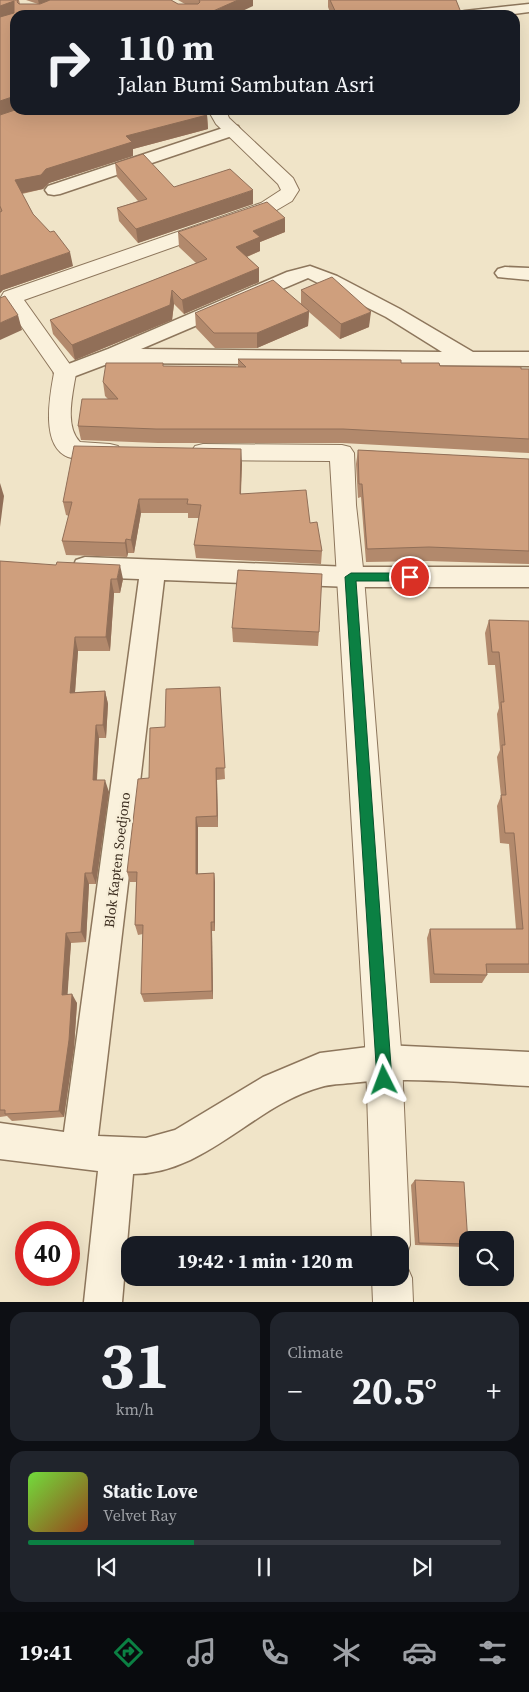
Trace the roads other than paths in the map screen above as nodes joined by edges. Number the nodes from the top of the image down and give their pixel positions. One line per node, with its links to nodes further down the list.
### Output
1 (529, 8): 2 (street)
2 (511, 10)
3 (220, 115): 4 (street)
4 (232, 130): 5 (street); 8 (street)
5 (54, 190)
6 (505, 273): 7 (street)
7 (529, 274)
8 (5, 295): 12 (street)
9 (108, 356): 10 (street); 10 (street); 12 (street)
10 (470, 359): 11 (street)
11 (529, 359)
12 (65, 373): 13 (street)
13 (129, 452)
14 (178, 452): 17 (street)
15 (67, 566): 16 (street)
16 (153, 570): 17 (street); 22 (street, Blok Kapten Soedjono)
17 (351, 577): 18 (street); 19 (street)
18 (529, 577)
19 (384, 1062): 20 (street); 23 (street); 24 (street)
20 (529, 1069)
21 (0, 1141): 22 (street)
22 (79, 1151): 23 (street)
23 (117, 1156): 26 (street)
24 (391, 1236)
25 (392, 1286): 27 (street)
26 (102, 1302)
27 (393, 1302)

